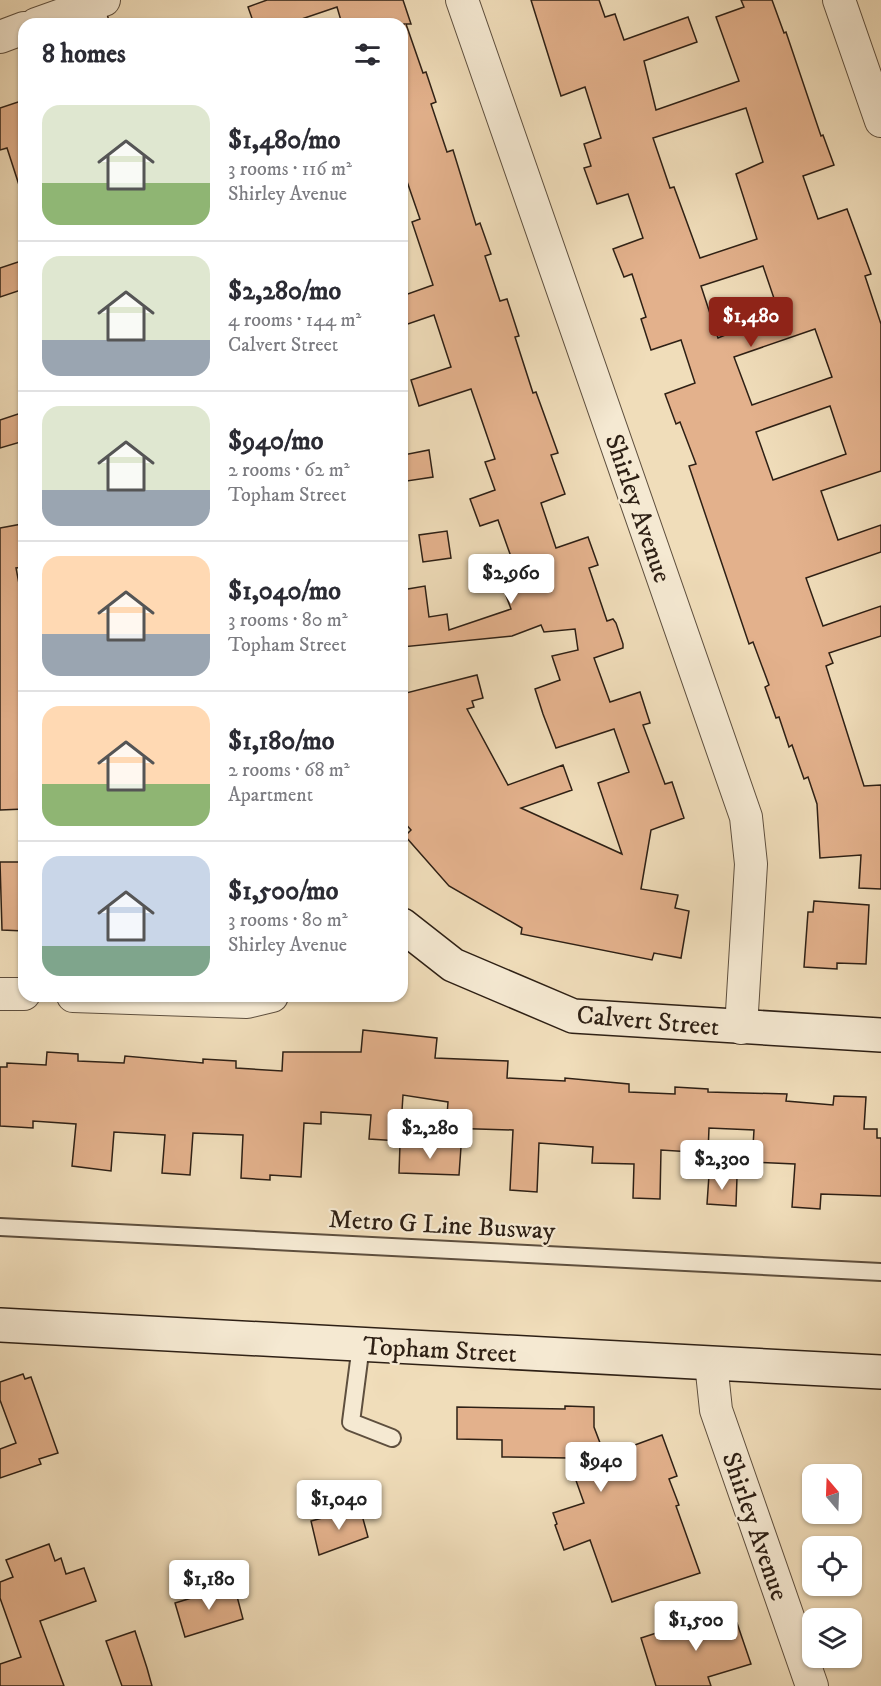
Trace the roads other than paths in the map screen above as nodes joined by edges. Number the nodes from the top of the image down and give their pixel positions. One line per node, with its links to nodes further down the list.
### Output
1 (462, 0): 11 (street, Shirley Avenue)
2 (839, 0): 7 (street)
3 (92, 8): 4 (street)
4 (57, 18)
5 (18, 30): 6 (street)
6 (0, 37)
7 (881, 121)
8 (408, 930): 11 (main road, Calvert Street)
9 (0, 993): 10 (street)
10 (18, 994)
11 (741, 1028): 12 (main road, Calvert Street)
12 (881, 1035)
13 (0, 1227): 14 (lane, Metro G Line Busway)
14 (881, 1272)
15 (0, 1325): 16 (main road, Topham Street)
16 (361, 1345): 17 (main road, Topham Street); 19 (lane)
17 (711, 1363): 18 (main road, Topham Street); 20 (street, Shirley Avenue)
18 (881, 1372)
19 (392, 1438)
20 (812, 1686)

